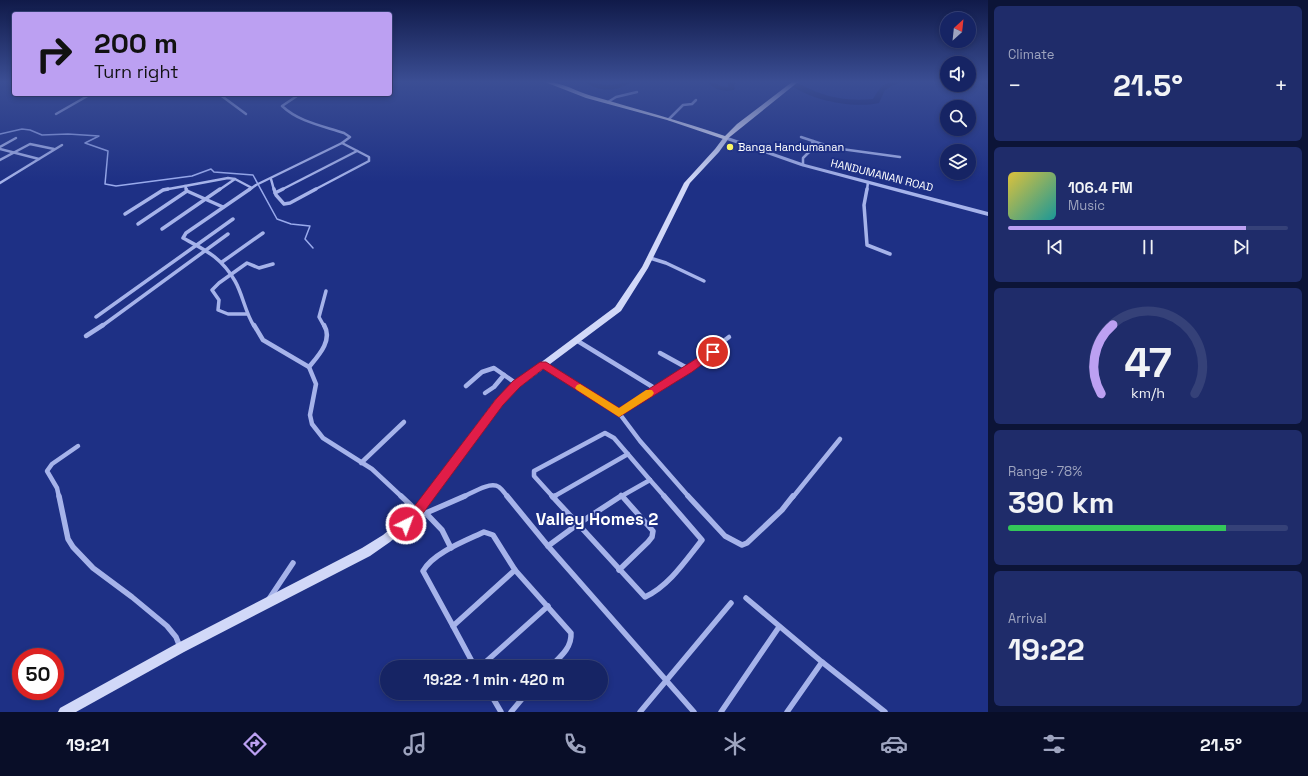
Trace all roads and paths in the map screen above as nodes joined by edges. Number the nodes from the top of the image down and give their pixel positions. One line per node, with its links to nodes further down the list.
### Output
1 (295, 115): 10 (street)
2 (655, 115): 5 (main road)
3 (673, 115): 5 (street)
4 (752, 115): 8 (main road)
5 (669, 119): 8 (main road)
6 (801, 137): 9 (street)
7 (16, 138): 12 (street)
8 (726, 138): 21 (street, HANDUMANAN ROAD); 44 (main road)
9 (813, 141): 13 (street); 17 (street)
10 (342, 143): 15 (street); 25 (street)
11 (62, 145): 14 (street)
12 (0, 148): 16 (street)
13 (834, 148): 17 (street); 18 (street)
14 (54, 149): 16 (street); 19 (street)
15 (357, 151): 31 (street); 31 (street)
16 (14, 153): 19 (street); 20 (street)
17 (808, 153): 21 (street)
18 (900, 157)
19 (39, 159): 23 (street)
20 (0, 160)
21 (803, 165): 27 (street, HANDUMANAN ROAD)
22 (0, 176): 23 (street)
23 (8, 178): 26 (street)
24 (235, 179): 28 (street); 29 (street); 32 (street)
25 (271, 179): 29 (street); 31 (street)
26 (0, 182)
27 (868, 182): 35 (street, HANDUMANAN ROAD); 43 (street)
28 (185, 186): 30 (street); 34 (street)
29 (254, 186): 33 (street)
30 (187, 191): 32 (street); 37 (street)
31 (275, 193)
32 (206, 200): 33 (street); 38 (street)
33 (223, 208): 41 (street)
34 (125, 214)
35 (988, 214)
36 (233, 219): 41 (street)
37 (138, 224)
38 (162, 229)
39 (263, 233): 45 (street)
40 (228, 234): 42 (street)
41 (196, 246): 42 (street); 51 (street)
42 (206, 250): 45 (street); 52 (street)
43 (890, 254)
44 (650, 258): 48 (street); 54 (main road)
45 (222, 262): 47 (street)
46 (272, 264): 47 (street)
47 (231, 275): 50 (street); 50 (street)
48 (704, 281)
49 (326, 291): 57 (street)
50 (247, 314): 57 (street)
51 (96, 317)
52 (86, 336)
53 (729, 337): 58 (street)
54 (576, 340): 56 (main road); 62 (street)
55 (660, 352): 58 (street)
56 (543, 365): 60 (main road); 64 (street)
57 (309, 367): 69 (street)
58 (689, 369): 62 (street)
59 (504, 376): 60 (street); 61 (street); 63 (street)
60 (517, 384): 73 (main road)
61 (466, 386)
62 (656, 389): 64 (street)
63 (485, 393)
64 (619, 413): 66 (street)
65 (404, 422): 69 (street)
66 (840, 439)
67 (78, 446): 86 (street)
68 (628, 454): 70 (street); 72 (street); 72 (street)
69 (361, 463): 73 (street)
70 (650, 480): 71 (street); 79 (street)
71 (621, 495): 74 (street); 79 (street)
72 (553, 497): 74 (street)
73 (421, 511): 75 (street); 76 (street); 82 (main road)
74 (576, 524): 75 (street); 79 (street)
75 (548, 546): 91 (street)
76 (451, 548): 78 (street); 84 (street)
77 (293, 563): 82 (street)
78 (515, 570): 83 (street); 84 (street)
79 (619, 570)
80 (746, 598): 85 (street)
81 (731, 603): 91 (street)
82 (265, 604): 86 (main road)
83 (548, 606): 88 (street); 89 (street)
84 (453, 626): 87 (street)
85 (779, 626): 90 (street); 99 (street)
86 (180, 648): 94 (main road)
87 (471, 660)
88 (488, 660)
89 (556, 660)
90 (822, 662): 100 (street); 101 (street)
91 (666, 680): 97 (street); 98 (street)
92 (494, 700): 95 (street)
93 (521, 700): 96 (street)
94 (64, 712)
95 (501, 712)
96 (511, 712)
97 (640, 712)
98 (694, 712)
99 (721, 712)
100 (787, 712)
101 (885, 712)

